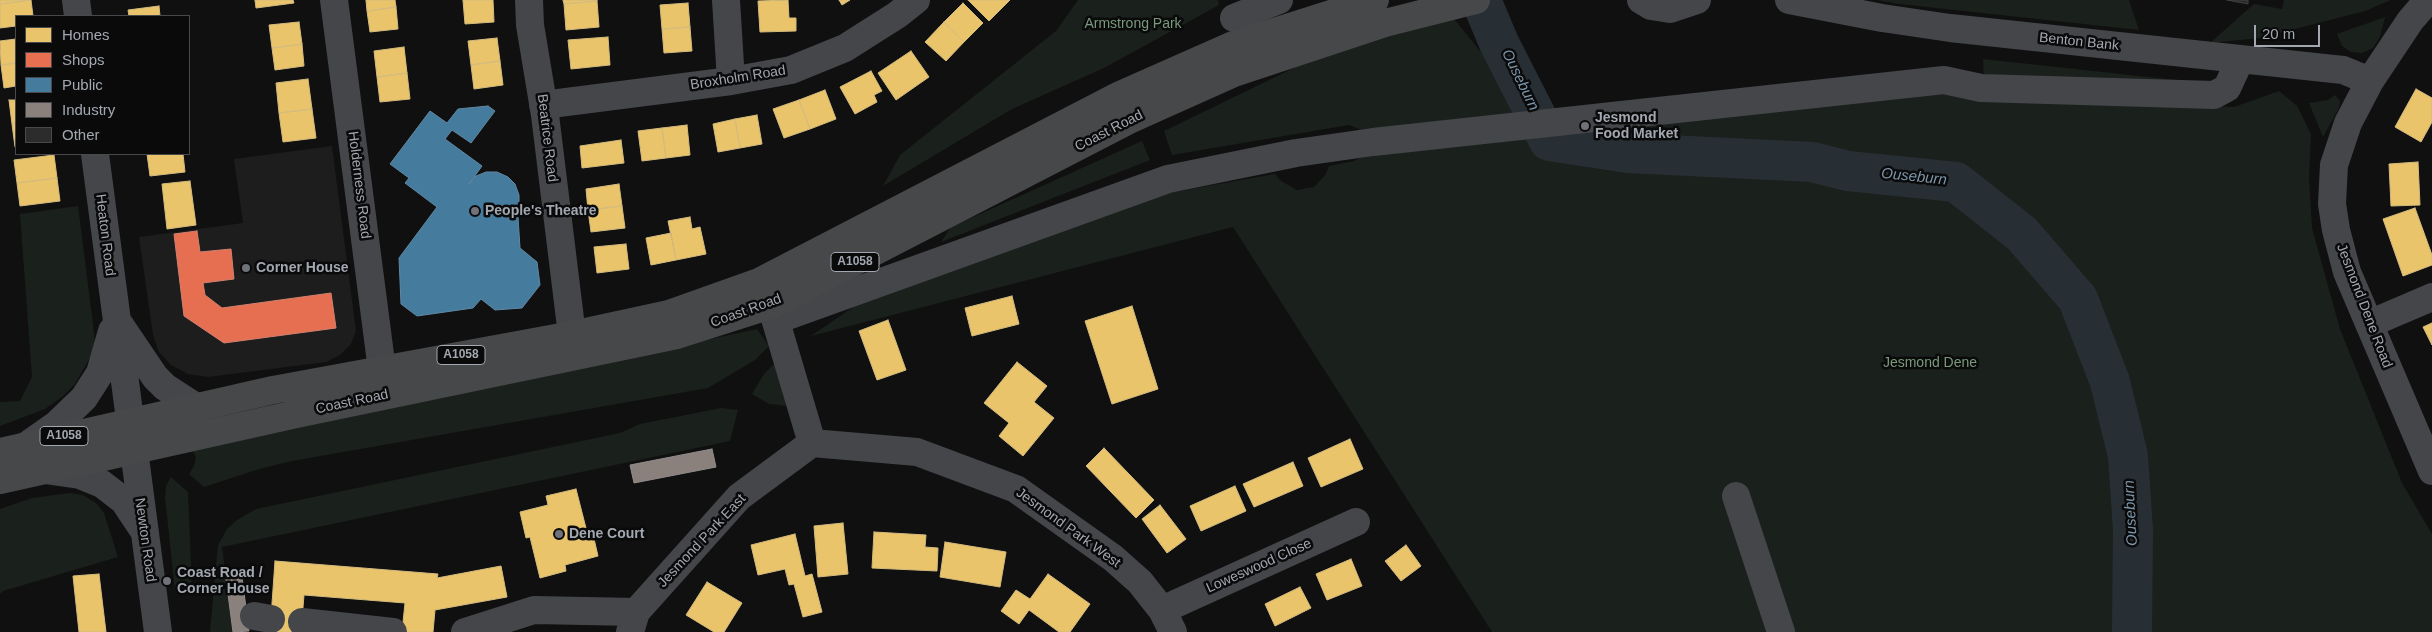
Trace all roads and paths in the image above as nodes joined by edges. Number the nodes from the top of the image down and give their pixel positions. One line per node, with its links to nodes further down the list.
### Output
1 (76, 0): 13 (street)
2 (334, 0): 25 (street, Holderness Road)
3 (529, 0): 18 (street, Beatrice Road)
4 (726, 0): 16 (street)
5 (916, 0): 16 (street, Broxholm Road)
6 (1279, 0): 14 (street)
7 (1476, 0): 12 (highway, Coast Road / A1058)
8 (1641, 0): 9 (street)
9 (1697, 0)
10 (1789, 0): 15 (street, Benton Bank)
11 (2428, 0): 17 (street, Jesmond Dene Road)
12 (1377, 8): 21 (highway, Coast Road / A1058); 24 (highway, Coast Road / A1058)
13 (78, 15)
14 (1234, 18)
15 (2240, 60): 17 (street, Benton Bank); 21 (street)
16 (731, 81): 18 (street, Broxholm Road)
17 (2370, 81): 23 (street, Jesmond Dene Road)
18 (543, 105): 24 (street, Beatrice Road)
19 (95, 155): 22 (street, Heaton Road)
20 (2432, 297): 23 (street)
21 (773, 312): 28 (street); 30 (highway, Coast Road / A1058)
22 (116, 317): 26 (street, Heaton Road); 27 (street, Heaton Road); 29 (street)
23 (2369, 324): 33 (street, Jesmond Dene Road)
24 (572, 335): 25 (highway, Coast Road / A1058)
25 (382, 370): 26 (highway, Coast Road / A1058)
26 (196, 407): 27 (highway, Coast Road / A1058)
27 (129, 422): 29 (highway, Coast Road / A1058); 30 (street, Newton Road)
28 (812, 443): 38 (street, Jesmond Park West); 40 (street, Jesmond Park East)
29 (26, 446): 31 (highway, Coast Road / A1058)
30 (132, 449): 32 (highway, Coast Road / A1058); 37 (street, Newton Road)
31 (0, 452)
32 (42, 470): 34 (highway, Coast Road / A1058); 37 (street)
33 (2432, 472)
34 (0, 480)
35 (1736, 496): 44 (street)
36 (1356, 522): 38 (street, Loweswood Close)
37 (144, 532): 41 (street, Newton Road)
38 (1168, 621)
39 (302, 622): 42 (street)
40 (633, 622): 43 (street)
41 (158, 632)
42 (393, 632)
43 (465, 632)
44 (1781, 632)

